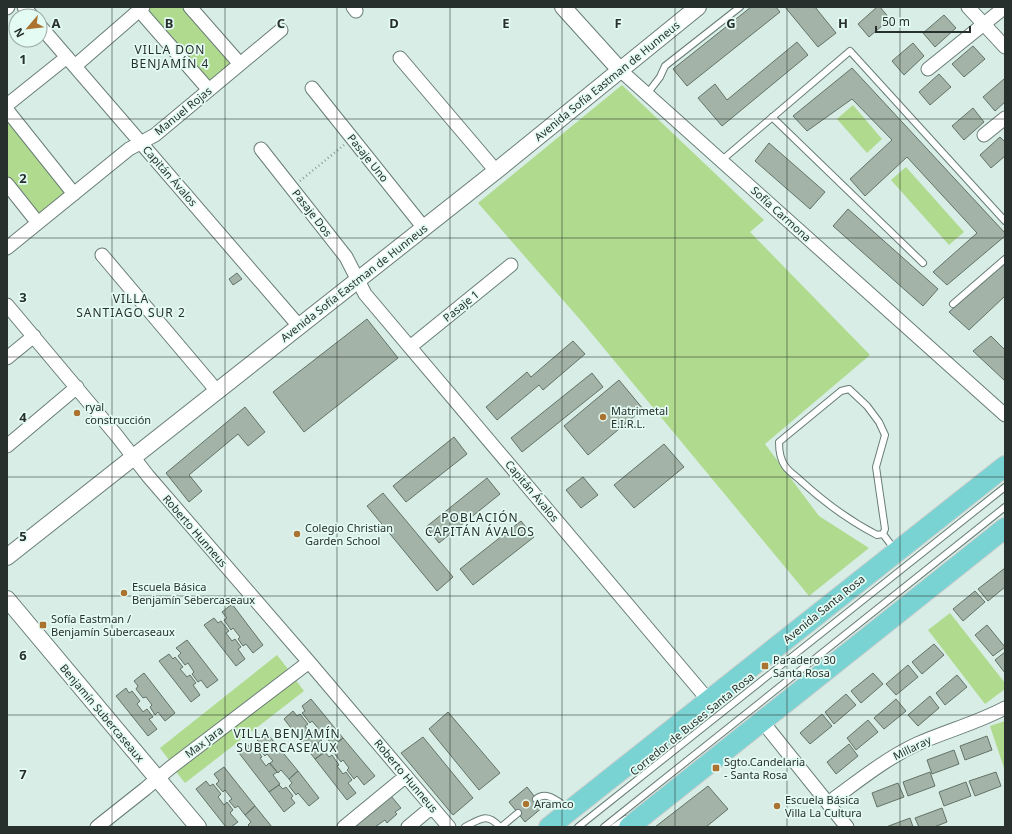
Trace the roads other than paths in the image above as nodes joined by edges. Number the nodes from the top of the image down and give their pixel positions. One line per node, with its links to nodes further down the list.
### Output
1 (190, 7): 14 (street)
2 (563, 7): 16 (street, Sofía Carmona)
3 (698, 7): 16 (street, Avenida Sofía Eastman de Hunneus)
4 (740, 7): 19 (lane)
5 (968, 7): 8 (street)
6 (1005, 7): 8 (street)
7 (141, 8): 13 (street); 18 (street)
8 (984, 24): 11 (street); 15 (street)
9 (281, 30): 14 (street, Manuel Rojas)
10 (48, 35): 13 (street, Capitán Ávalos)
11 (1005, 47)
12 (400, 58): 28 (street)
13 (71, 61): 20 (street); 25 (street, Capitán Ávalos)
14 (240, 64): 18 (street, Manuel Rojas)
15 (928, 69)
16 (620, 70): 19 (street, Sofía Carmona); 28 (street, Avenida Sofía Eastman de Hunneus)
17 (312, 88): 33 (street, Pasaje Uno)
18 (209, 90): 25 (street, Manuel Rojas)
19 (647, 94): 27 (street, Sofía Carmona)
20 (7, 105)
21 (7, 110): 30 (street)
22 (772, 117): 27 (lane); 31 (lane); 37 (lane)
23 (1005, 118): 24 (street)
24 (984, 135)
25 (141, 143): 30 (street, Manuel Rojas); 42 (street, Capitán Ávalos)
26 (261, 149): 39 (street, Pasaje Dos)
27 (722, 160): 48 (street, Sofía Carmona)
28 (496, 171): 33 (street, Avenida Sofía Eastman de Hunneus)
29 (7, 184): 32 (street)
30 (74, 194): 32 (street, Manuel Rojas)
31 (1005, 221)
32 (38, 223): 34 (street, Manuel Rojas)
33 (424, 228): 39 (street, Avenida Sofía Eastman de Hunneus)
34 (7, 248)
35 (102, 255): 47 (street)
36 (1005, 259): 41 (lane)
37 (924, 263)
38 (511, 265): 44 (street, Pasaje 1)
39 (358, 280): 42 (street, Avenida Sofía Eastman de Hunneus); 44 (street, Capitán Ávalos)
40 (7, 304): 43 (street, Roberto Hunneus)
41 (953, 304)
42 (299, 326): 47 (street, Avenida Sofía Eastman de Hunneus)
43 (34, 336): 45 (street); 46 (street, Roberto Hunneus)
44 (410, 347): 60 (street, Capitán Ávalos)
45 (7, 358)
46 (77, 387): 49 (street); 50 (street, Roberto Hunneus)
47 (217, 391): 50 (street, Avenida Sofía Eastman de Hunneus)
48 (1005, 415)
49 (7, 446)
50 (134, 457): 57 (street, Avenida Sofía Eastman de Hunneus); 59 (street, Roberto Hunneus)
51 (1005, 466): 56 (main road, Avenida Santa Rosa)
52 (1005, 487): 70 (lane, Corredor de Buses Santa Rosa)
53 (1005, 507): 79 (lane)
54 (1005, 528): 62 (main road)
55 (882, 534): 55 (lane); 56 (lane)
56 (897, 552): 60 (main road, Avenida Santa Rosa)
57 (7, 557)
58 (7, 599): 64 (street, Benjamín Subercaseaux)
59 (309, 662): 63 (street, Roberto Hunneus); 64 (street, Max Jara)
60 (709, 701): 70 (main road, Avenida Santa Rosa)
61 (1005, 708): 67 (street, Millaray)
62 (762, 721): 65 (main road); 67 (street)
63 (406, 776): 68 (street, Roberto Hunneus); 73 (street)
64 (157, 779): 71 (street, Max Jara); 72 (street, Benjamín Subercaseaux)
65 (666, 797): 80 (lane); 81 (main road)
66 (536, 798): 70 (lane)
67 (828, 803): 82 (street)
68 (432, 807): 74 (street); 75 (street, Roberto Hunneus)
69 (518, 813): 77 (lane)
70 (574, 818): 78 (main road, Avenida Santa Rosa)
71 (97, 827)
72 (198, 827)
73 (344, 827)
74 (408, 827)
75 (449, 827)
76 (465, 827): 77 (lane)
77 (500, 827)
78 (549, 827)
79 (604, 827)
80 (614, 827)
81 (629, 827)
82 (847, 827)

